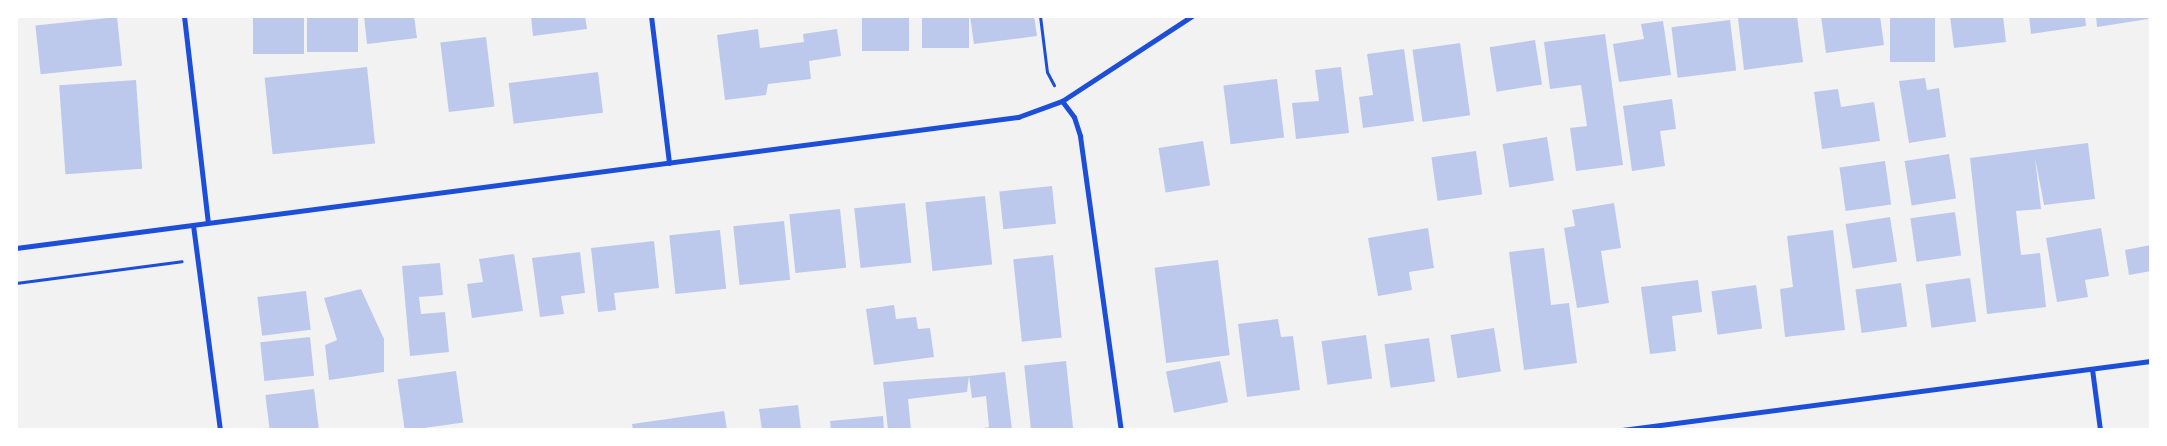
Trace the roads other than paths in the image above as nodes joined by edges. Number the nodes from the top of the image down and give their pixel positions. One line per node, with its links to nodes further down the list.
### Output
1 (184, 16): 6 (street)
2 (651, 16): 5 (street)
3 (1192, 16): 4 (street)
4 (1062, 101): 5 (street); 12 (street)
5 (670, 163): 6 (street)
6 (208, 223): 7 (street)
7 (193, 225): 8 (street); 11 (street)
8 (16, 248)
9 (2151, 361): 10 (street)
10 (2092, 369): 13 (street); 14 (street)
11 (220, 430)
12 (1121, 430)
13 (1622, 430)
14 (2100, 430)

